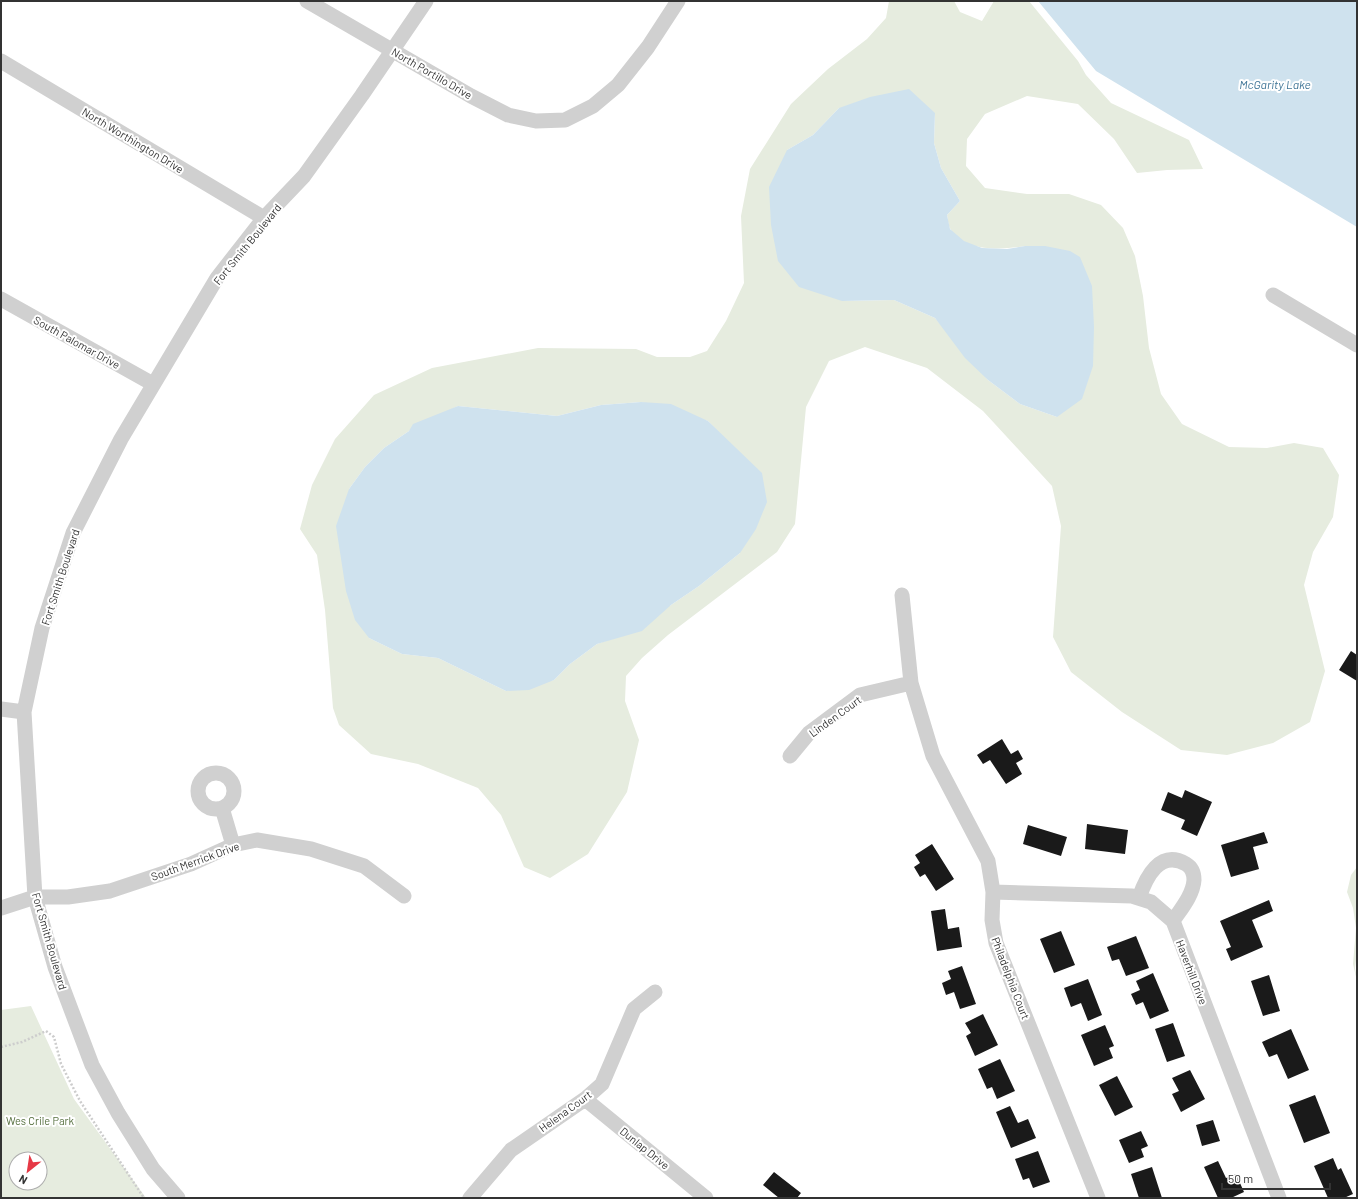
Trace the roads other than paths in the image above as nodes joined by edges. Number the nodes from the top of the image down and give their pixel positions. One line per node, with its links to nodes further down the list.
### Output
1 (307, 1): 4 (street, North Portillo Drive)
2 (426, 1): 4 (street, Fort Smith Boulevard)
3 (678, 1): 4 (street, North Portillo Drive)
4 (393, 50): 6 (street, Fort Smith Boulevard)
5 (1, 61): 6 (street, North Worthington Drive)
6 (264, 218): 10 (street, Fort Smith Boulevard)
7 (1273, 295): 9 (street)
8 (1, 299): 10 (street, South Palomar Drive)
9 (1357, 345)
10 (153, 384): 14 (street, Fort Smith Boulevard)
11 (902, 595): 12 (street, Philadelphia Court)
12 (911, 683): 15 (street, Linden Court); 18 (street, Philadelphia Court)
13 (1, 709): 14 (street)
14 (24, 712): 20 (street, Fort Smith Boulevard)
15 (790, 756)
16 (222, 808): 17 (street)
17 (233, 845): 19 (street, South Merrick Drive); 20 (street, South Merrick Drive)
18 (993, 892): 21 (street, Haverhill Drive); 29 (street, Philadelphia Court)
19 (404, 896)
20 (35, 897): 22 (street, South Merrick Drive); 26 (street, Fort Smith Boulevard)
21 (1139, 898): 23 (street, Haverhill Drive); 23 (street)
22 (1, 908)
23 (1173, 921): 30 (street, Haverhill Drive)
24 (655, 992): 25 (street, Helena Court)
25 (585, 1099): 27 (street, Helena Court); 28 (street, Dunlap Drive)
26 (178, 1198)
27 (470, 1198)
28 (706, 1198)
29 (1098, 1198)
30 (1279, 1198)

